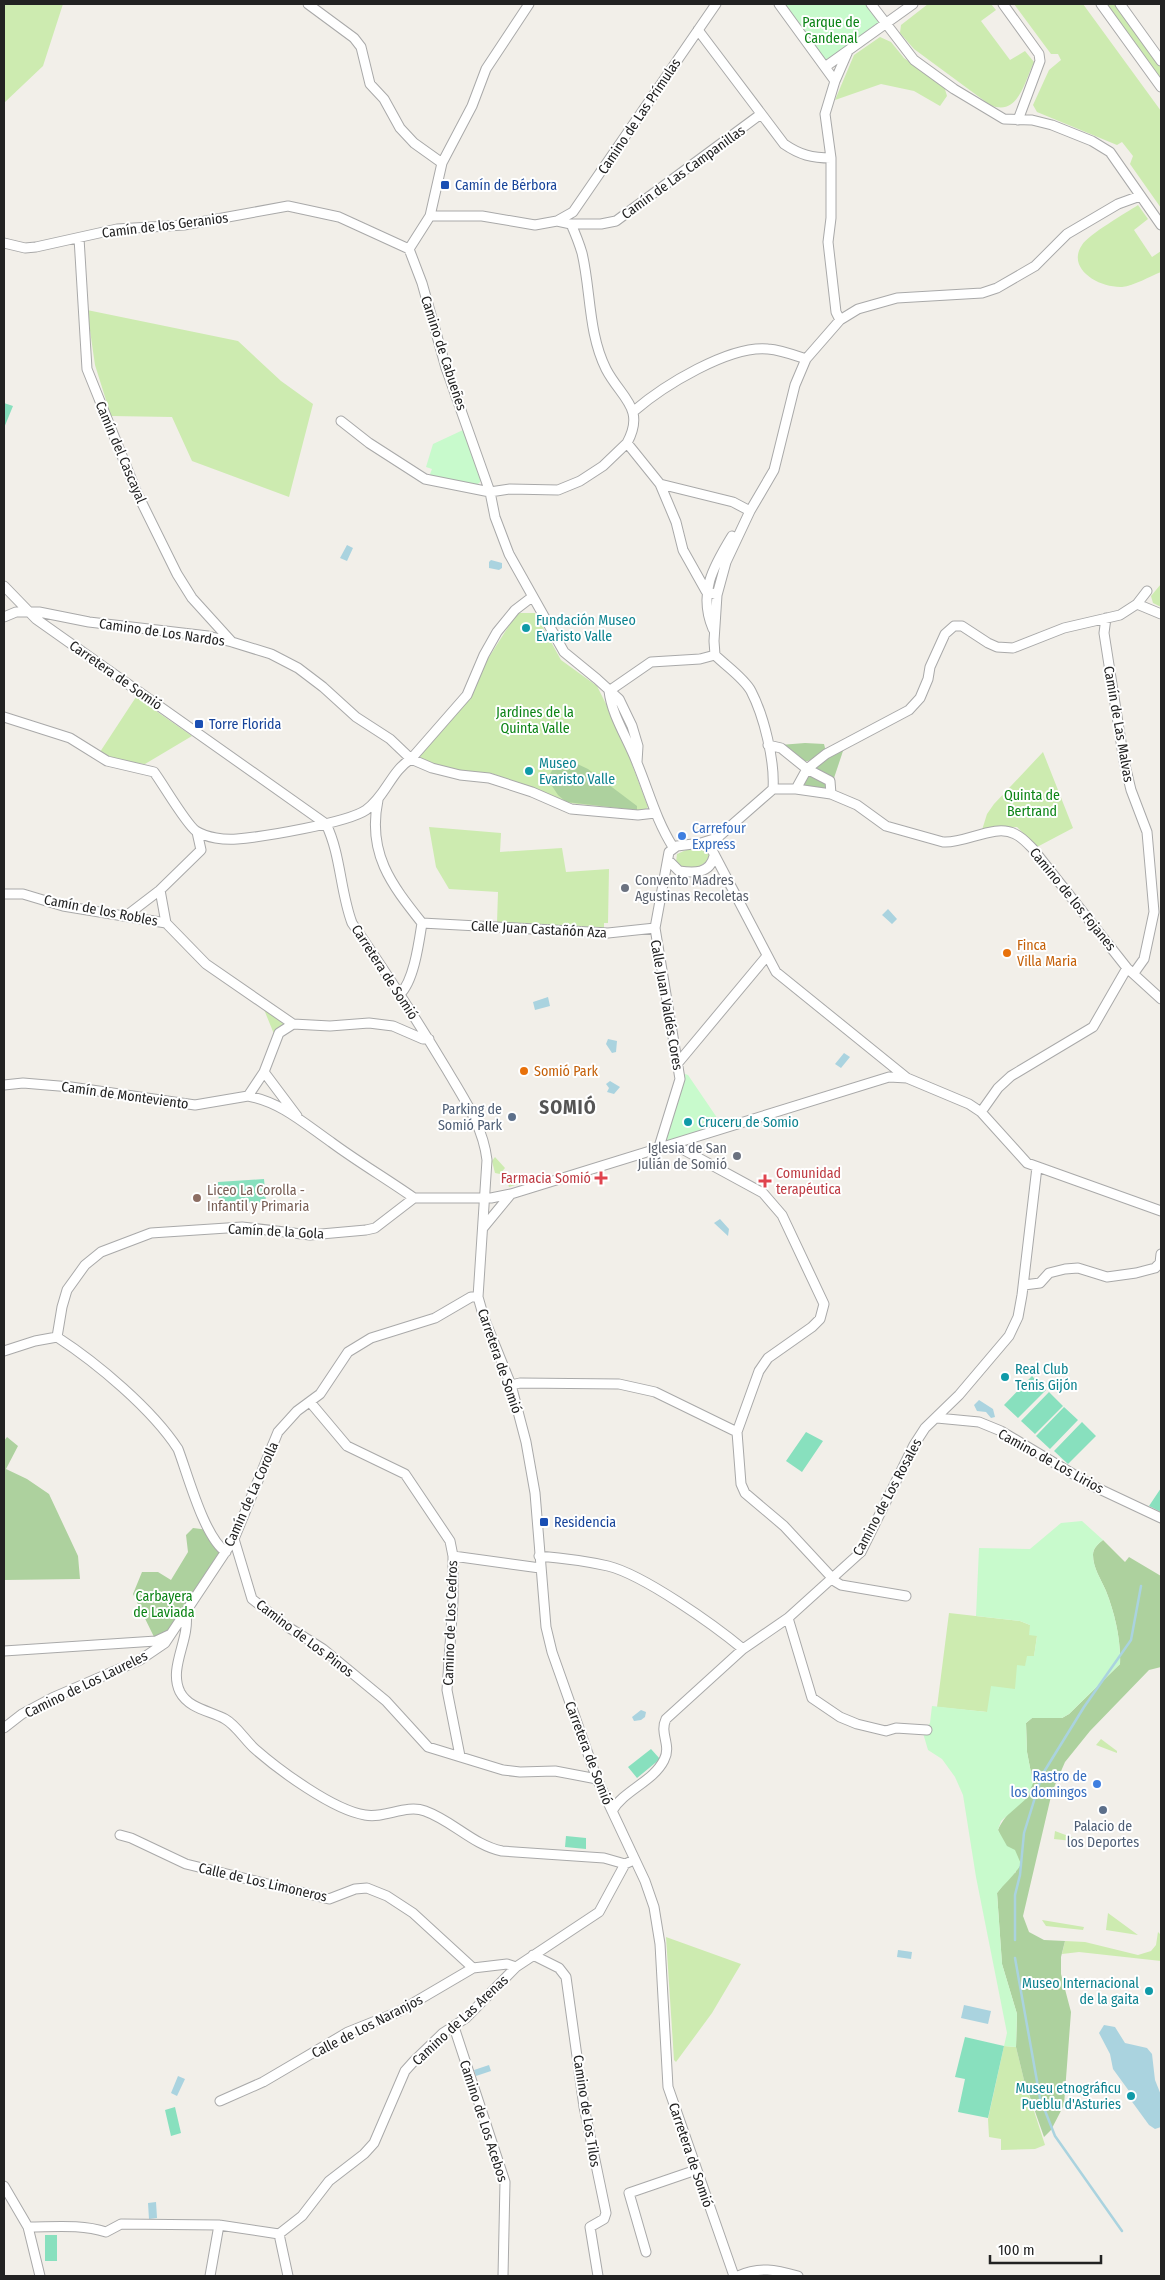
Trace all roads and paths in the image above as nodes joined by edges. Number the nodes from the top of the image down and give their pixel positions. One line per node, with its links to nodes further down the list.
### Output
1 (308, 4): 20 (street)
2 (530, 4): 20 (street)
3 (716, 4): 11 (street, Camino de Las Prímulas)
4 (779, 4): 14 (street)
5 (871, 4): 10 (street)
6 (913, 4): 10 (street)
7 (1003, 4): 18 (street)
8 (1100, 4): 16 (street)
9 (1120, 4): 13 (street)
10 (886, 24): 12 (street); 18 (street)
11 (698, 30): 17 (street); 23 (street, Camino de Las Prímulas)
12 (848, 51): 14 (street); 15 (street)
13 (1161, 61)
14 (825, 67): 15 (street)
15 (835, 81): 19 (street)
16 (1161, 87)
17 (761, 114): 19 (street); 24 (street, Camín de Las Campanillas)
18 (1018, 120): 21 (street)
19 (831, 158): 29 (street)
20 (442, 163): 22 (street)
21 (1140, 196): 25 (street); 29 (street)
22 (430, 216): 23 (street); 28 (street)
23 (557, 221): 24 (street, Camín de Las Campanillas)
24 (571, 224): 31 (street)
25 (1161, 225)
26 (79, 238): 27 (street, Camín de los Geranios); 28 (street, Camín de los Geranios); 49 (street, Camín del Cascayal)
27 (4, 243)
28 (409, 249): 35 (street, Camino de Cabueñes)
29 (840, 320): 30 (street)
30 (806, 359): 31 (street); 36 (street)
31 (634, 411): 33 (street)
32 (341, 421): 35 (street)
33 (627, 444): 34 (street); 35 (street)
34 (660, 484): 36 (street); 39 (street)
35 (490, 492): 42 (street, Camino de Cabueñes)
36 (750, 511): 37 (street)
37 (740, 530): 39 (street); 41 (street)
38 (4, 586): 44 (street, Carretera de Somió)
39 (706, 591): 41 (street); 48 (street)
40 (1147, 591): 43 (street)
41 (717, 595): 48 (street)
42 (532, 597): 51 (street, Camino de Cabueñes); 54 (street)
43 (1137, 604): 45 (street); 47 (street)
44 (27, 612): 46 (street, Camino de Los Nardos); 49 (street, Camino de Los Nardos); 63 (street, Carretera de Somió)
45 (1161, 614)
46 (4, 617)
47 (1106, 618): 55 (street); 83 (street, Camín de Las Malvas)
48 (714, 632): 50 (street)
49 (232, 642): 54 (street, Camino de Los Nardos)
50 (715, 655): 51 (street); 53 (street)
51 (609, 691): 60 (street, Camino de Cabueñes)
52 (4, 717): 64 (street)
53 (768, 745): 55 (street); 57 (street)
54 (411, 758): 59 (street); 60 (street, Camino de Los Nardos)
55 (807, 769): 56 (street); 58 (street)
56 (796, 788): 57 (street, Camino de los Fojanes); 58 (street, Camino de los Fojanes)
57 (773, 789): 66 (street)
58 (831, 794): 83 (street, Camino de los Fojanes)
59 (378, 799): 61 (street); 62 (street)
60 (654, 813): 68 (street, Camino de Cabueñes)
61 (352, 816): 62 (street); 63 (street)
62 (374, 823): 80 (street)
63 (326, 824): 65 (street); 84 (street, Carretera de Somió)
64 (197, 832): 65 (street); 69 (street)
65 (212, 837): 69 (street)
66 (716, 838): 67 (street); 70 (street)
67 (702, 843): 68 (street); 70 (street)
68 (673, 847): 71 (street)
69 (201, 850): 76 (street)
70 (713, 853): 72 (street); 74 (street)
71 (669, 861): 73 (street); 75 (street, Calle Juan Valdés Cores)
72 (722, 870): 74 (street); 82 (street)
73 (679, 871): 74 (street); 75 (street)
74 (704, 871)
75 (662, 888): 81 (street, Calle Juan Valdés Cores)
76 (160, 890): 78 (street); 79 (street)
77 (4, 894): 78 (street, Camín de los Robles)
78 (126, 916): 79 (street, Camín de los Robles)
79 (166, 923): 86 (street, Camín de los Robles)
80 (422, 923): 81 (street, Calle Juan Castañón Aza); 84 (street)
81 (655, 928): 89 (street, Calle Juan Valdés Cores)
82 (766, 956): 88 (street); 89 (street)
83 (1130, 971): 85 (street, Camino de los Fojanes); 95 (street, Camín de Las Malvas)
84 (400, 994): 87 (street, Carretera de Somió)
85 (1161, 999)
86 (293, 1024): 87 (street); 90 (street)
87 (429, 1039): 102 (street, Carretera de Somió)
88 (886, 1061): 91 (street); 92 (street)
89 (677, 1064): 98 (street, Calle Juan Valdés Cores)
90 (264, 1072): 94 (street); 96 (street)
91 (907, 1078): 92 (street); 95 (street)
92 (882, 1079): 97 (street)
93 (4, 1085): 94 (street, Camín de Monteviento)
94 (248, 1096): 96 (street)
95 (980, 1112): 99 (street)
96 (297, 1116): 101 (street)
97 (675, 1144): 98 (street); 113 (street)
98 (658, 1150): 100 (street)
99 (1037, 1167): 103 (street); 106 (street, Camino de Los Rosales)
100 (511, 1194): 102 (street); 104 (street)
101 (414, 1198): 102 (street); 108 (street, Camín de la Gola)
102 (484, 1199): 104 (street, Carretera de Somió)
103 (1161, 1211)
104 (482, 1230): 107 (street, Carretera de Somió)
105 (1161, 1254): 106 (street)
106 (1024, 1285): 112 (street, Camino de Los Rosales)
107 (478, 1297): 110 (street, Carretera de Somió); 111 (street, Camín de La Corolla)
108 (58, 1338): 109 (street); 116 (street)
109 (4, 1351)
110 (511, 1385): 113 (street); 118 (street, Carretera de Somió)
111 (310, 1402): 115 (street, Camín de La Corolla); 117 (street, Camino de Los Cedros)
112 (937, 1418): 114 (street, Camino de Los Lirios); 120 (street, Camino de Los Rosales)
113 (737, 1432): 120 (street)
114 (1161, 1518)
115 (234, 1539): 116 (street, Camín de La Corolla); 129 (street, Camino de Los Pinos)
116 (226, 1552): 122 (street, Camín de La Corolla)
117 (453, 1556): 119 (street); 129 (street, Camino de Los Cedros)
118 (539, 1556): 119 (street, Carretera de Somió); 125 (street)
119 (540, 1568): 130 (street, Carretera de Somió)
120 (832, 1578): 121 (street); 123 (street, Camino de Los Rosales)
121 (906, 1596)
122 (186, 1614): 124 (street, Camino de Los Laureles); 133 (street)
123 (788, 1618): 125 (street, Camino de Los Rosales); 128 (street)
124 (173, 1633): 126 (street); 127 (street, Camino de Los Laureles)
125 (743, 1649): 131 (street, Camino de Los Rosales)
126 (4, 1651)
127 (4, 1728)
128 (927, 1730)
129 (460, 1756): 130 (street, Camino de Los Pinos)
130 (597, 1779): 131 (street, Carretera de Somió)
131 (612, 1811): 133 (street, Carretera de Somió)
132 (120, 1835): 136 (street, Calle de Los Limoneros)
133 (629, 1862): 134 (street, Camino de Las Arenas); 139 (street, Carretera de Somió)
134 (534, 1955): 135 (street, Camino de Las Arenas); 149 (street, Camino de Los Tilos)
135 (516, 1967): 136 (street, Calle de Los Naranjos); 137 (street, Camino de Las Arenas)
136 (473, 1968): 138 (street, Calle de Los Naranjos)
137 (454, 2028): 143 (street, Camino de Las Arenas); 148 (street, Camino de Los Acebos)
138 (220, 2101)
139 (696, 2170): 144 (street); 150 (street, Carretera de Somió)
140 (4, 2186): 142 (street)
141 (219, 2224): 142 (street); 143 (street); 146 (street)
142 (28, 2227): 145 (street)
143 (279, 2234): 147 (street)
144 (646, 2252)
145 (40, 2276)
146 (210, 2276)
147 (288, 2276)
148 (503, 2276)
149 (598, 2276)
150 (734, 2276)
151 (738, 2276): 152 (street)
152 (798, 2276)

